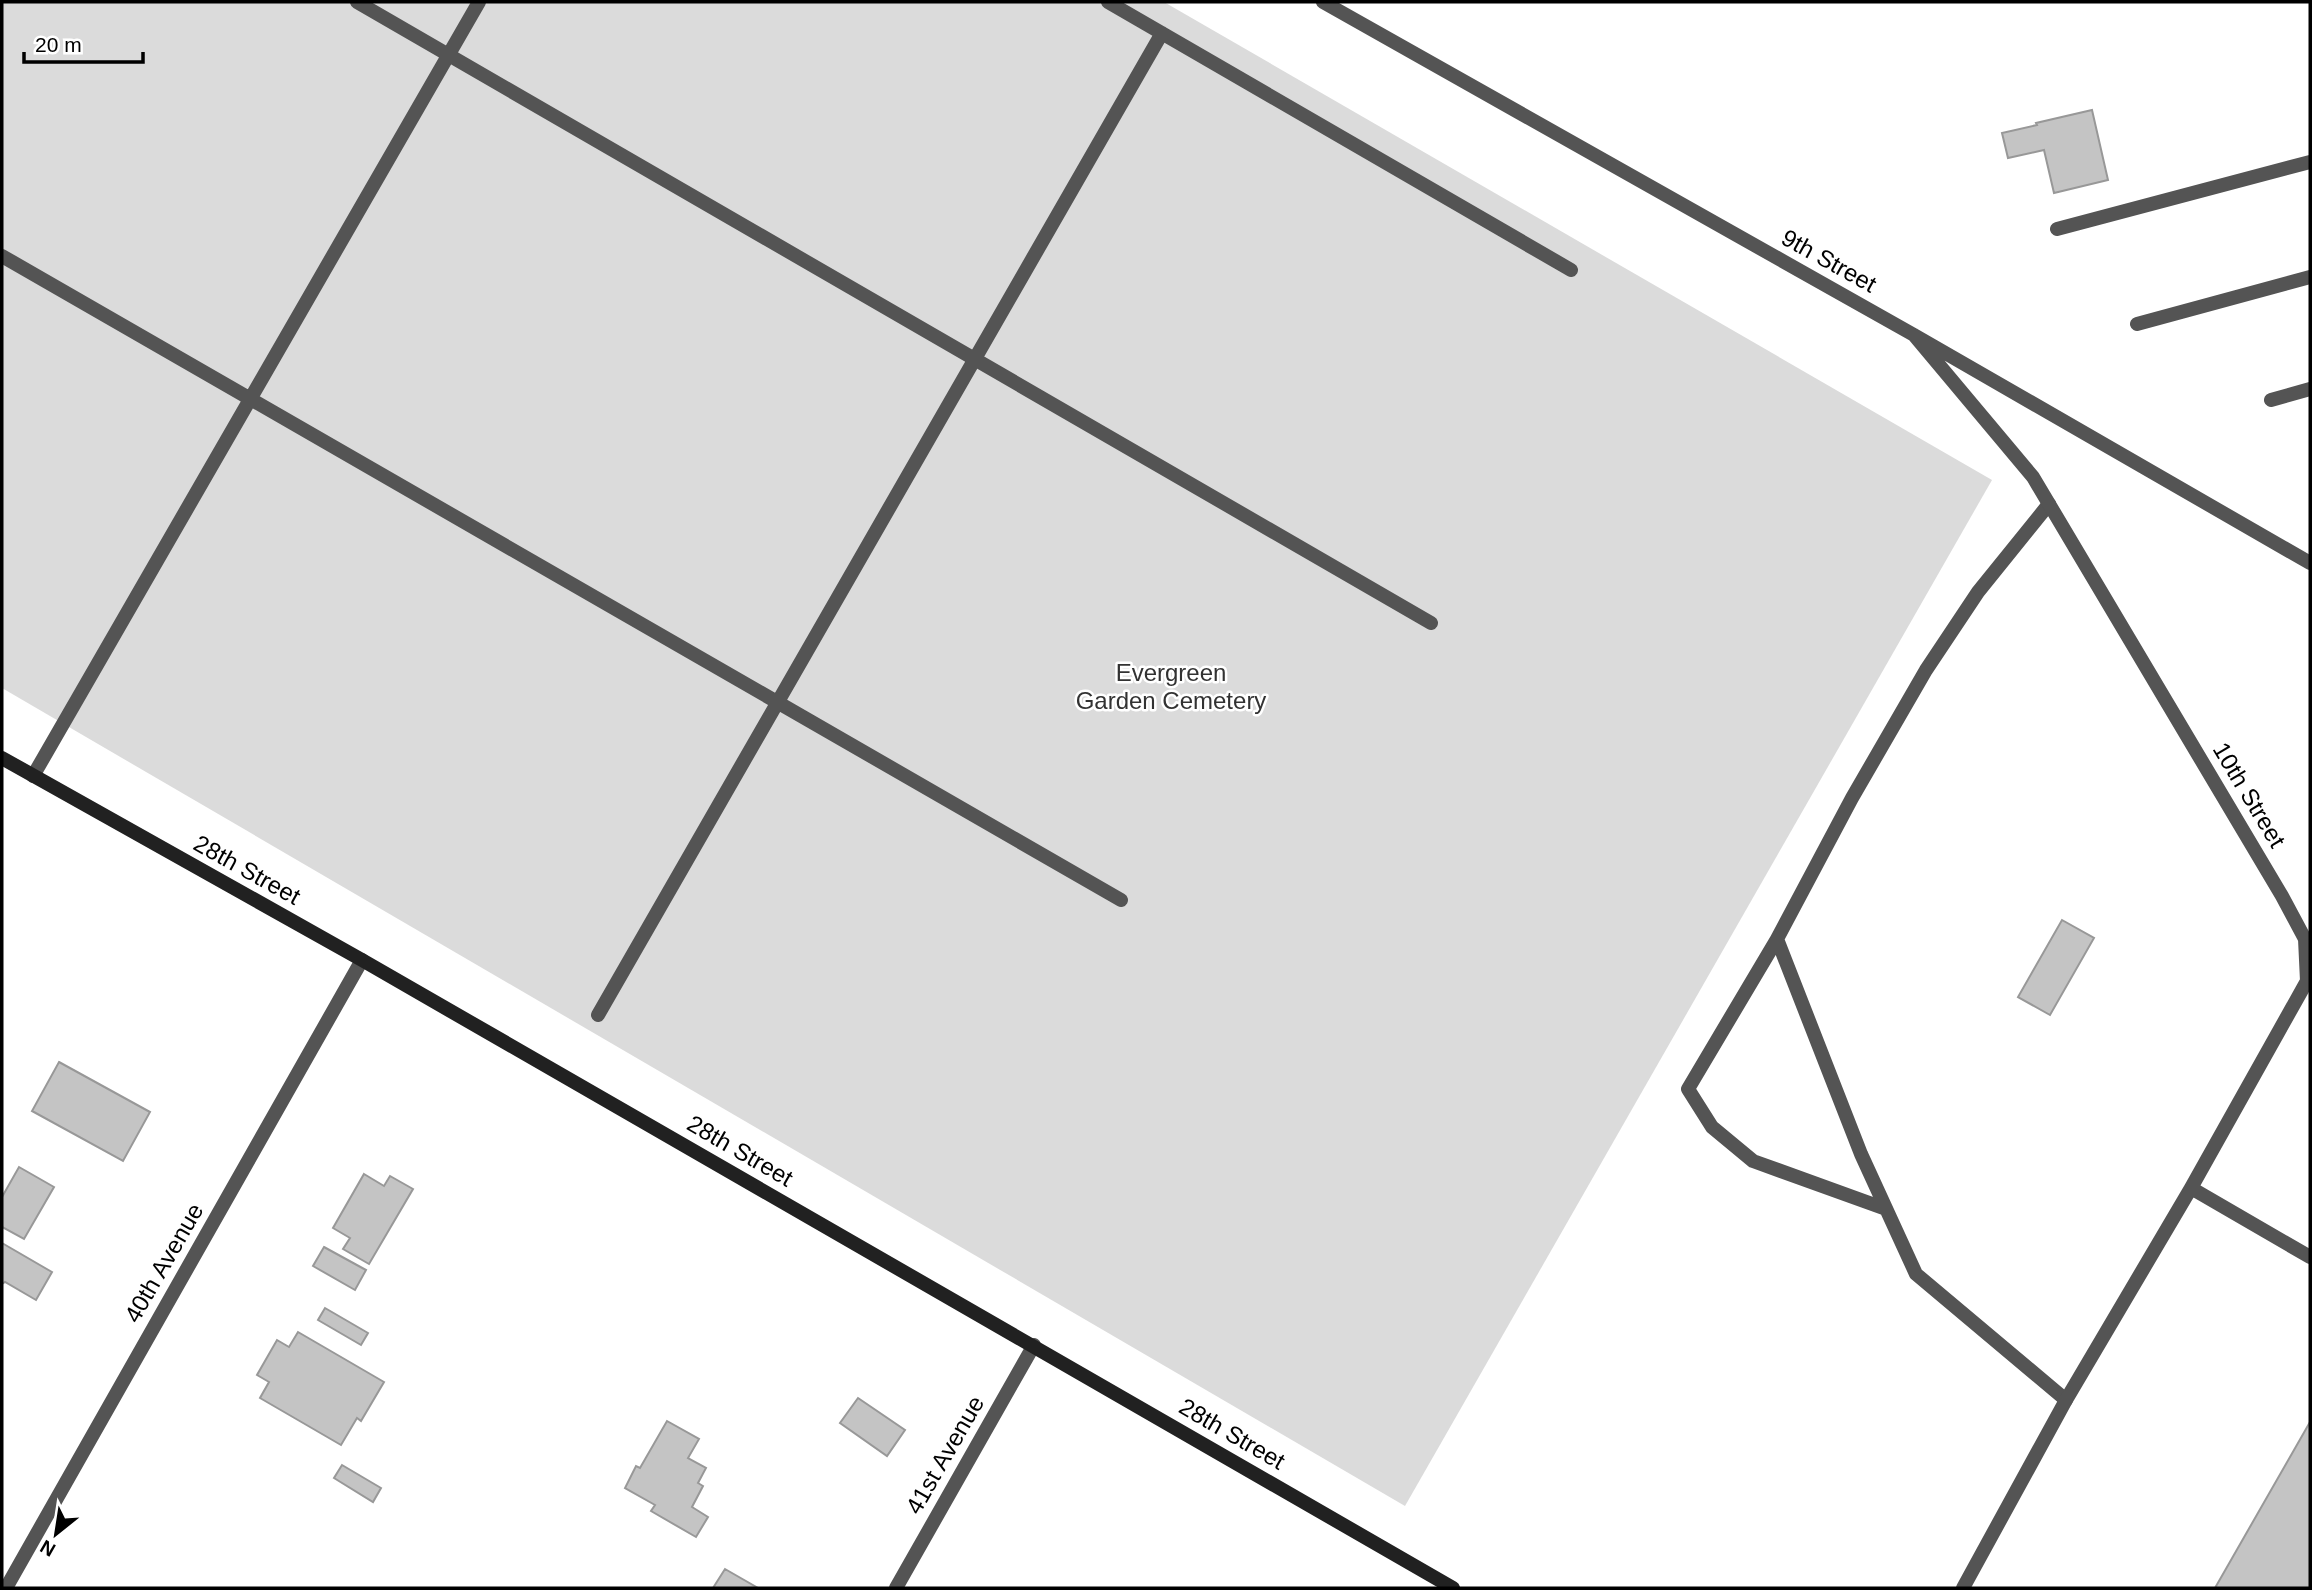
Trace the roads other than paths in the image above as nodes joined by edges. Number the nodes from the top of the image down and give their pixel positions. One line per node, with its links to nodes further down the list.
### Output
1 (357, 2): 6 (street)
2 (479, 2): 6 (street)
3 (1108, 2): 5 (street)
4 (1323, 2): 13 (street, 9th Street)
5 (1162, 33): 10 (street); 14 (street)
6 (449, 55): 14 (street); 16 (street)
7 (2310, 162): 8 (street)
8 (2057, 229)
9 (2, 256): 16 (street)
10 (1571, 270)
11 (2310, 277): 12 (street)
12 (2137, 324)
13 (1914, 335): 18 (street, 10th Street); 19 (street, 9th Street)
14 (975, 359): 20 (street); 21 (street)
15 (2310, 389): 17 (street)
16 (250, 399): 21 (street); 23 (street)
17 (2271, 400)
18 (2049, 504): 25 (street); 27 (street, 10th Street)
19 (2310, 563)
20 (1431, 622)
21 (778, 702): 24 (street); 28 (street)
22 (2, 758): 23 (main road, 28th Street)
23 (33, 776): 26 (main road, 28th Street)
24 (1121, 900)
25 (1777, 939): 30 (street); 30 (street)
26 (362, 960): 32 (main road, 28th Street); 34 (street, 40th Avenue)
27 (2309, 980): 29 (street, 10th Street)
28 (598, 1014)
29 (2191, 1188): 31 (street); 33 (street, 10th Street)
30 (1886, 1209): 33 (street)
31 (2310, 1257)
32 (1034, 1345): 35 (street, 41st Avenue); 36 (main road, 28th Street)
33 (2066, 1401): 37 (street, 10th Street)
34 (6, 1588)
35 (895, 1588)
36 (1453, 1588)
37 (1962, 1588)

